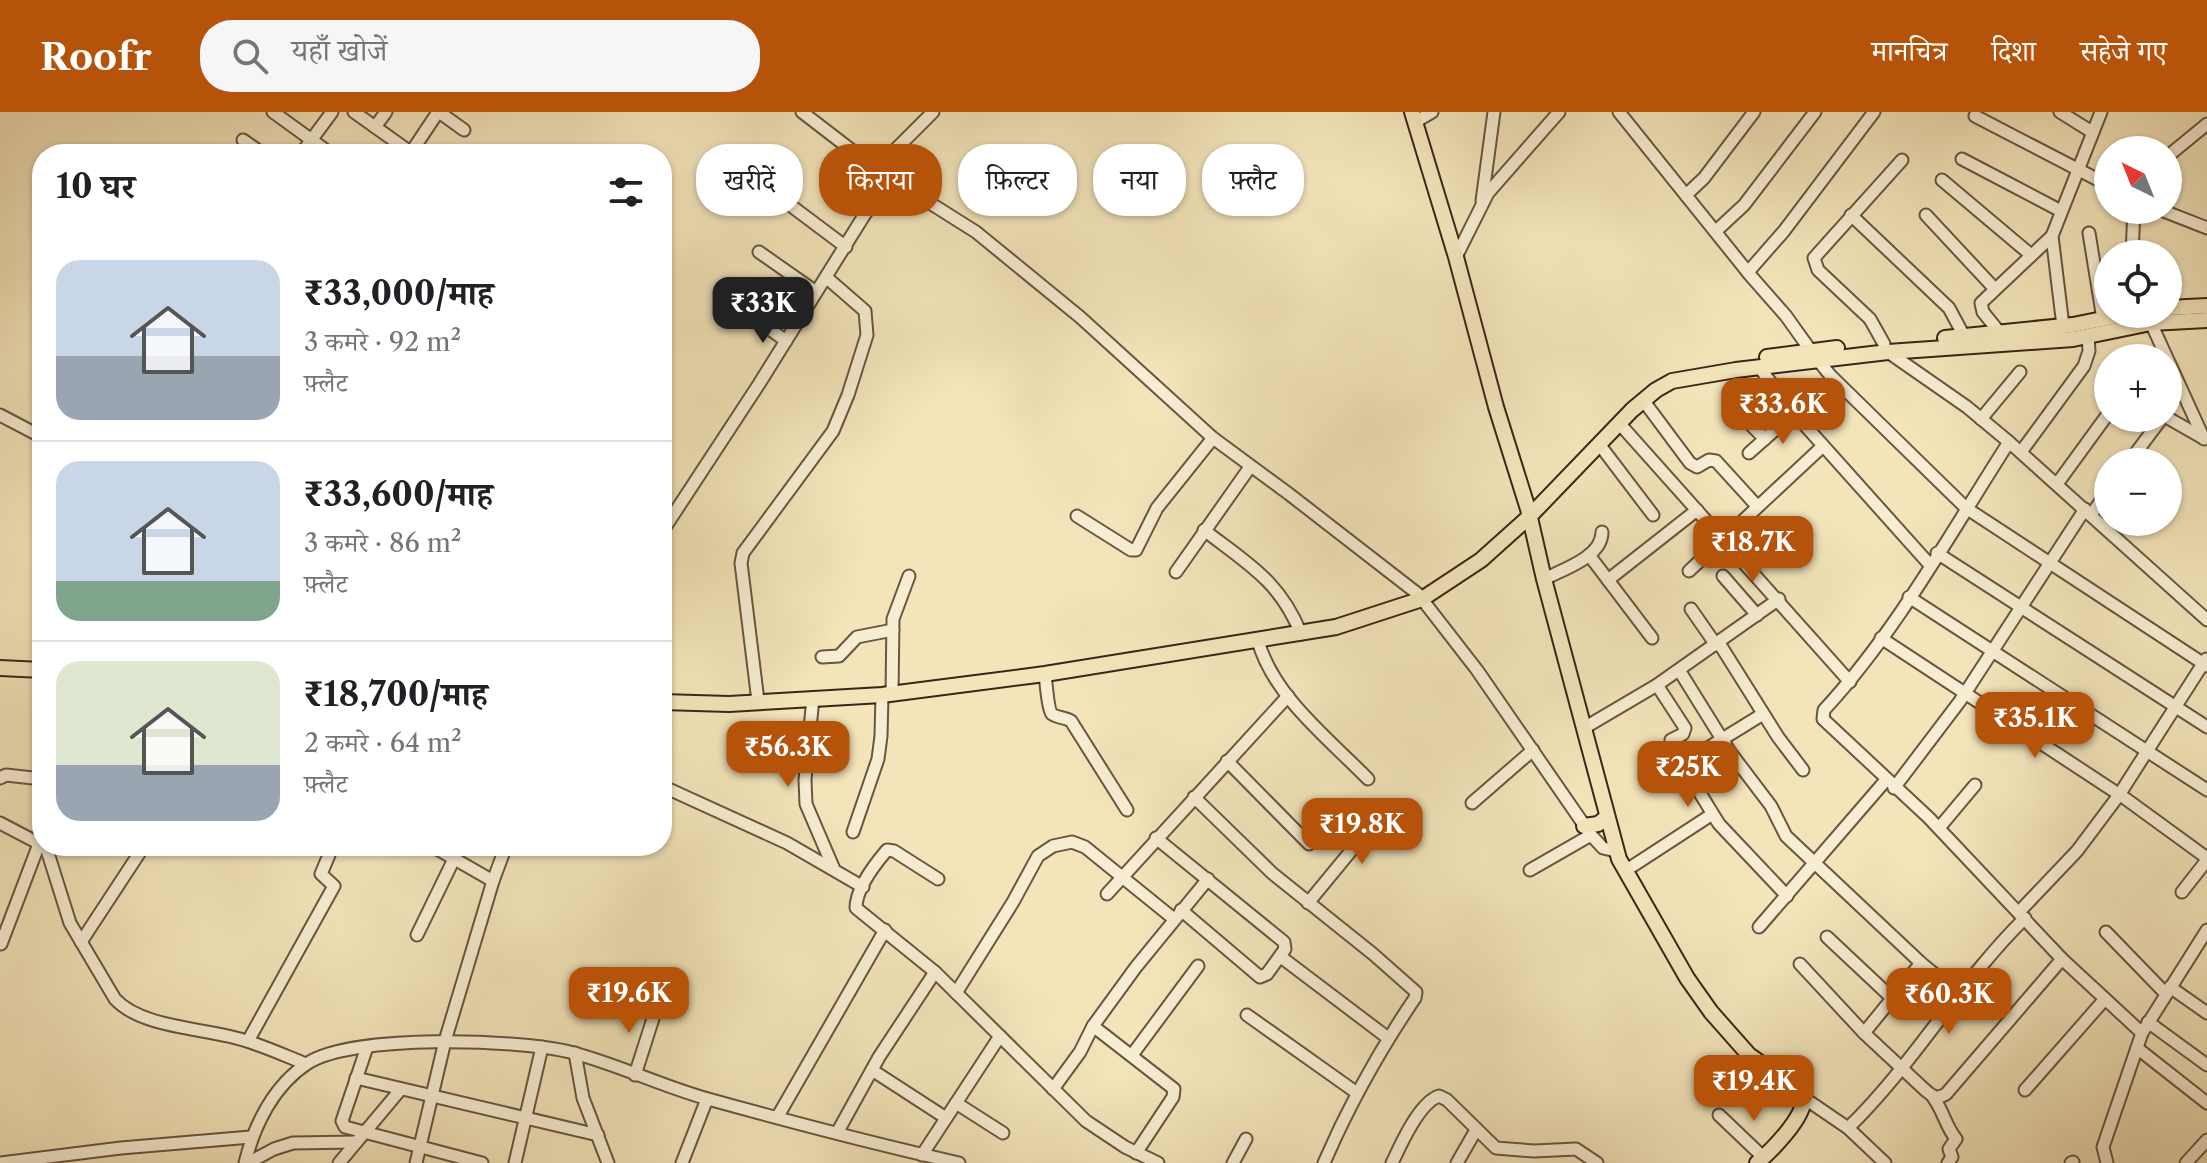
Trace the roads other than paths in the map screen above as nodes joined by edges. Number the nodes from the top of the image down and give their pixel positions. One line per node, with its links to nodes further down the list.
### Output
1 (273, 112): 24 (street)
2 (332, 112): 24 (street)
3 (354, 112): 20 (street)
4 (386, 112): 20 (street)
5 (438, 112): 21 (street); 29 (street)
6 (802, 112): 30 (street)
7 (933, 112): 31 (street)
8 (1432, 112): 18 (street)
9 (1494, 112): 39 (street)
10 (1559, 112): 39 (street)
11 (1619, 112): 38 (street)
12 (1754, 112): 38 (street)
13 (1815, 112): 48 (street)
14 (1874, 112): 56 (street)
15 (2060, 112): 22 (street)
16 (2101, 112): 22 (street)
17 (1975, 116): 35 (street)
18 (1414, 117): 54 (main road)
19 (2207, 124): 32 (street)
20 (375, 127): 28 (street)
21 (464, 130)
22 (2092, 132): 35 (street)
23 (243, 140): 25 (street)
24 (311, 140): 26 (street); 27 (street)
25 (249, 144)
26 (308, 144)
27 (317, 144)
28 (398, 144)
29 (417, 144)
30 (844, 144)
31 (901, 144)
32 (2182, 145)
33 (1962, 159): 41 (street)
34 (1902, 160): 43 (street)
35 (2077, 168): 36 (street); 41 (street)
36 (2094, 177)
37 (1942, 180): 53 (street)
38 (1686, 195): 48 (street)
39 (1481, 206): 54 (street)
40 (942, 209): 86 (street)
41 (2061, 211): 50 (street)
42 (803, 215): 51 (street)
43 (1851, 215): 69 (street); 72 (street)
44 (1926, 215): 58 (street)
45 (864, 216): 51 (street)
46 (2182, 218): 47 (street)
47 (2207, 228)
48 (1716, 231): 56 (street)
49 (2089, 233): 55 (street)
50 (2052, 236): 53 (street); 66 (street)
51 (846, 247): 57 (street)
52 (759, 252): 59 (street)
53 (2031, 255): 58 (street)
54 (1456, 257): 101 (main road)
55 (2094, 264)
56 (1748, 272): 73 (street)
57 (827, 278): 59 (street); 144 (street)
58 (1994, 288): 68 (street)
59 (816, 292): 71 (street)
60 (727, 298): 71 (street)
61 (2207, 306): 62 (main road)
62 (2182, 307)
63 (2207, 320): 65 (main road)
64 (2094, 321): 66 (main road)
65 (2182, 321)
66 (2063, 326): 68 (main road)
67 (2127, 328): 70 (main road)
68 (2000, 333): 69 (main road)
69 (1964, 336): 72 (main road)
70 (2088, 336): 72 (main road); 92 (street)
71 (786, 341): 102 (street)
72 (1886, 348): 73 (main road); 81 (street)
73 (1814, 356): 74 (main road); 98 (street); 101 (main road)
74 (1759, 367): 77 (main road); 78 (street)
75 (2020, 372): 81 (street)
76 (2182, 390): 88 (street)
77 (1643, 400): 82 (main road); 96 (street)
78 (1794, 413): 87 (street); 91 (street)
79 (0, 415): 84 (street)
80 (1743, 417): 87 (street)
81 (1981, 419): 89 (street)
82 (1619, 423): 90 (main road); 99 (street)
83 (2182, 426): 88 (street)
84 (32, 432)
85 (2095, 432): 95 (street)
86 (1213, 438): 94 (street); 104 (street)
87 (1765, 439): 93 (street)
88 (2205, 440)
89 (2009, 442): 92 (street); 98 (street)
90 (1599, 444): 101 (main road); 103 (street)
91 (1823, 446): 96 (street); 110 (street)
92 (2021, 452): 95 (street)
93 (1749, 453)
94 (1250, 467): 105 (street); 118 (street)
95 (2057, 484): 100 (street)
96 (1757, 506): 107 (street)
97 (2094, 506): 100 (street)
98 (1966, 508): 108 (street); 111 (street)
99 (1697, 510): 107 (street); 117 (street)
100 (2088, 512): 111 (street); 123 (street)
101 (1529, 513): 116 (main road); 118 (main road)
102 (673, 515)
103 (1653, 515)
104 (1077, 516)
105 (1204, 530): 113 (street); 126 (street)
106 (1602, 532): 109 (street)
107 (1722, 538): 112 (street); 120 (street)
108 (1937, 553): 110 (street); 121 (street)
109 (1589, 555): 116 (street); 117 (street)
110 (1930, 565): 119 (street)
111 (2050, 565): 121 (street); 133 (street)
112 (1689, 571)
113 (1176, 572)
114 (909, 576): 125 (street)
115 (1723, 576): 124 (street)
116 (1544, 579): 149 (main road)
117 (1608, 580): 127 (street)
118 (1420, 597): 126 (main road); 151 (street)
119 (1909, 597): 128 (street); 131 (street)
120 (1779, 599): 124 (street); 138 (street)
121 (2023, 607): 131 (street); 146 (street)
122 (1691, 609): 130 (street)
123 (2205, 613)
124 (1757, 615): 130 (street)
125 (893, 630): 132 (street); 140 (street)
126 (1301, 634): 129 (main road)
127 (1652, 638)
128 (1881, 638): 138 (street); 141 (street)
129 (1258, 641): 137 (main road); 142 (street)
130 (1718, 644): 136 (street); 147 (street)
131 (1994, 650): 141 (street); 152 (street)
132 (822, 657)
133 (2206, 662): 146 (street)
134 (0, 668): 135 (main road)
135 (32, 670)
136 (1679, 670): 139 (street); 150 (street)
137 (1045, 674): 140 (main road); 167 (street)
138 (1850, 682): 159 (street)
139 (1657, 685): 149 (street); 154 (street)
140 (887, 694): 143 (main road); 173 (street)
141 (1964, 694): 159 (street); 163 (street)
142 (1288, 696): 153 (street); 158 (street)
143 (813, 698): 144 (main road); 187 (street)
144 (758, 701): 145 (main road)
145 (672, 702)
146 (2176, 707): 148 (street); 152 (street)
147 (1763, 714): 150 (street); 155 (street)
148 (2207, 727)
149 (1584, 728): 169 (main road)
150 (1722, 740): 154 (street); 186 (street)
151 (1533, 750): 165 (street); 172 (street)
152 (2148, 751): 161 (street); 163 (street)
153 (1227, 761): 164 (street); 176 (street)
154 (1682, 764): 168 (street)
155 (1803, 770)
156 (0, 778): 157 (street)
157 (32, 778)
158 (1368, 779)
159 (1890, 784): 171 (street); 186 (street)
160 (1975, 785): 171 (street)
161 (2207, 790)
162 (672, 791): 187 (street)
163 (2119, 795): 185 (street); 200 (street)
164 (1194, 797): 175 (street); 198 (street)
165 (1472, 803)
166 (1388, 806): 198 (street)
167 (1127, 810)
168 (1711, 815): 189 (street); 197 (street)
169 (1607, 817): 172 (main road); 177 (main road)
170 (0, 823): 174 (street)
171 (1939, 828): 200 (street)
172 (1588, 830): 177 (street); 188 (street)
173 (853, 832)
174 (32, 838)
175 (1156, 838): 190 (street); 192 (street)
176 (1309, 844)
177 (1616, 851): 189 (main road)
178 (37, 856): 208 (street)
179 (49, 856): 207 (street)
180 (137, 856): 207 (street)
181 (329, 856): 228 (street)
182 (449, 856): 184 (street)
183 (502, 856): 193 (street)
184 (454, 859): 193 (street); 205 (street)
185 (2207, 859): 195 (street)
186 (1815, 863): 197 (street); 211 (street)
187 (834, 868): 194 (street)
188 (1530, 870)
189 (1625, 871): 247 (main road)
190 (1121, 876): 196 (street); 199 (street); 216 (street)
191 (938, 879): 194 (street)
192 (1208, 879): 199 (street); 209 (street)
193 (493, 881): 229 (street)
194 (863, 887): 202 (street)
195 (2182, 892)
196 (1107, 894)
197 (1787, 896): 201 (street)
198 (1308, 903): 227 (street)
199 (1177, 915): 209 (street); 223 (street)
200 (2022, 915): 210 (street); 217 (street)
201 (1759, 927)
202 (885, 930): 214 (street); 252 (street)
203 (2207, 930): 215 (street)
204 (2106, 932): 215 (street)
205 (417, 935)
206 (1827, 937): 218 (street)
207 (81, 942): 228 (street)
208 (1, 944)
209 (1281, 957): 227 (street)
210 (2062, 959): 219 (street); 246 (street)
211 (1921, 963): 217 (street); 218 (street)
212 (1800, 964): 225 (street)
213 (1198, 966): 234 (street)
214 (935, 972): 216 (street); 238 (street)
215 (2168, 990): 221 (street); 224 (street)
216 (956, 993): 226 (street)
217 (1959, 994): 237 (street)
218 (1893, 999): 225 (street)
219 (2105, 999): 224 (street); 243 (street)
220 (657, 1006): 239 (street)
221 (2207, 1013)
222 (1247, 1015): 244 (street)
223 (1093, 1026): 234 (street); 242 (street)
224 (2145, 1028): 232 (street); 236 (street)
225 (1864, 1033): 237 (street)
226 (1000, 1036): 242 (street); 249 (street)
227 (1388, 1038): 244 (street)
228 (248, 1041): 235 (street)
229 (445, 1041): 230 (street); 231 (street); 245 (street)
230 (367, 1047): 235 (street); 240 (street)
231 (542, 1047): 233 (street); 254 (street)
232 (2137, 1048): 250 (street); 286 (street)
233 (575, 1053): 239 (street); 259 (street)
234 (1132, 1055): 265 (street)
235 (306, 1064): 260 (street)
236 (2207, 1065)
237 (1903, 1068): 246 (street); 255 (street)
238 (872, 1070): 253 (street); 257 (street)
239 (635, 1075): 248 (street)
240 (356, 1078): 241 (street); 261 (street)
241 (401, 1089): 245 (street); 261 (street)
242 (1053, 1089): 265 (street)
243 (2025, 1090)
244 (1357, 1093): 280 (street)
245 (432, 1096): 254 (street); 264 (street)
246 (1933, 1097): 285 (street)
247 (1804, 1098): 255 (street); 268 (main road)
248 (707, 1099): 252 (street); 276 (street)
249 (956, 1103): 253 (street); 258 (street)
250 (2207, 1103)
251 (1719, 1115): 268 (street)
252 (778, 1116): 257 (street)
253 (946, 1118): 266 (street)
254 (526, 1119): 259 (street); 274 (street)
255 (1848, 1128): 284 (street)
256 (1476, 1130): 281 (street); 282 (street); 283 (street)
257 (837, 1133): 267 (street)
258 (1003, 1133)
259 (598, 1135): 275 (street)
260 (251, 1137): 269 (street); 270 (street)
261 (360, 1137): 264 (street); 270 (street); 271 (street)
262 (1246, 1139): 279 (street)
263 (2207, 1140): 287 (street)
264 (420, 1147): 272 (street); 273 (street)
265 (1136, 1153): 278 (street)
266 (922, 1155): 267 (street); 277 (street)
267 (902, 1158)
268 (1760, 1160)
269 (0, 1163)
270 (247, 1163)
271 (339, 1163)
272 (416, 1163)
273 (482, 1163)
274 (515, 1163)
275 (608, 1163)
276 (682, 1163)
277 (959, 1163)
278 (1158, 1163)
279 (1233, 1163)
280 (1324, 1163)
281 (1392, 1163)
282 (1457, 1163)
283 (1597, 1163)
284 (1885, 1163)
285 (1948, 1163)
286 (2107, 1163)
287 (2186, 1163)

